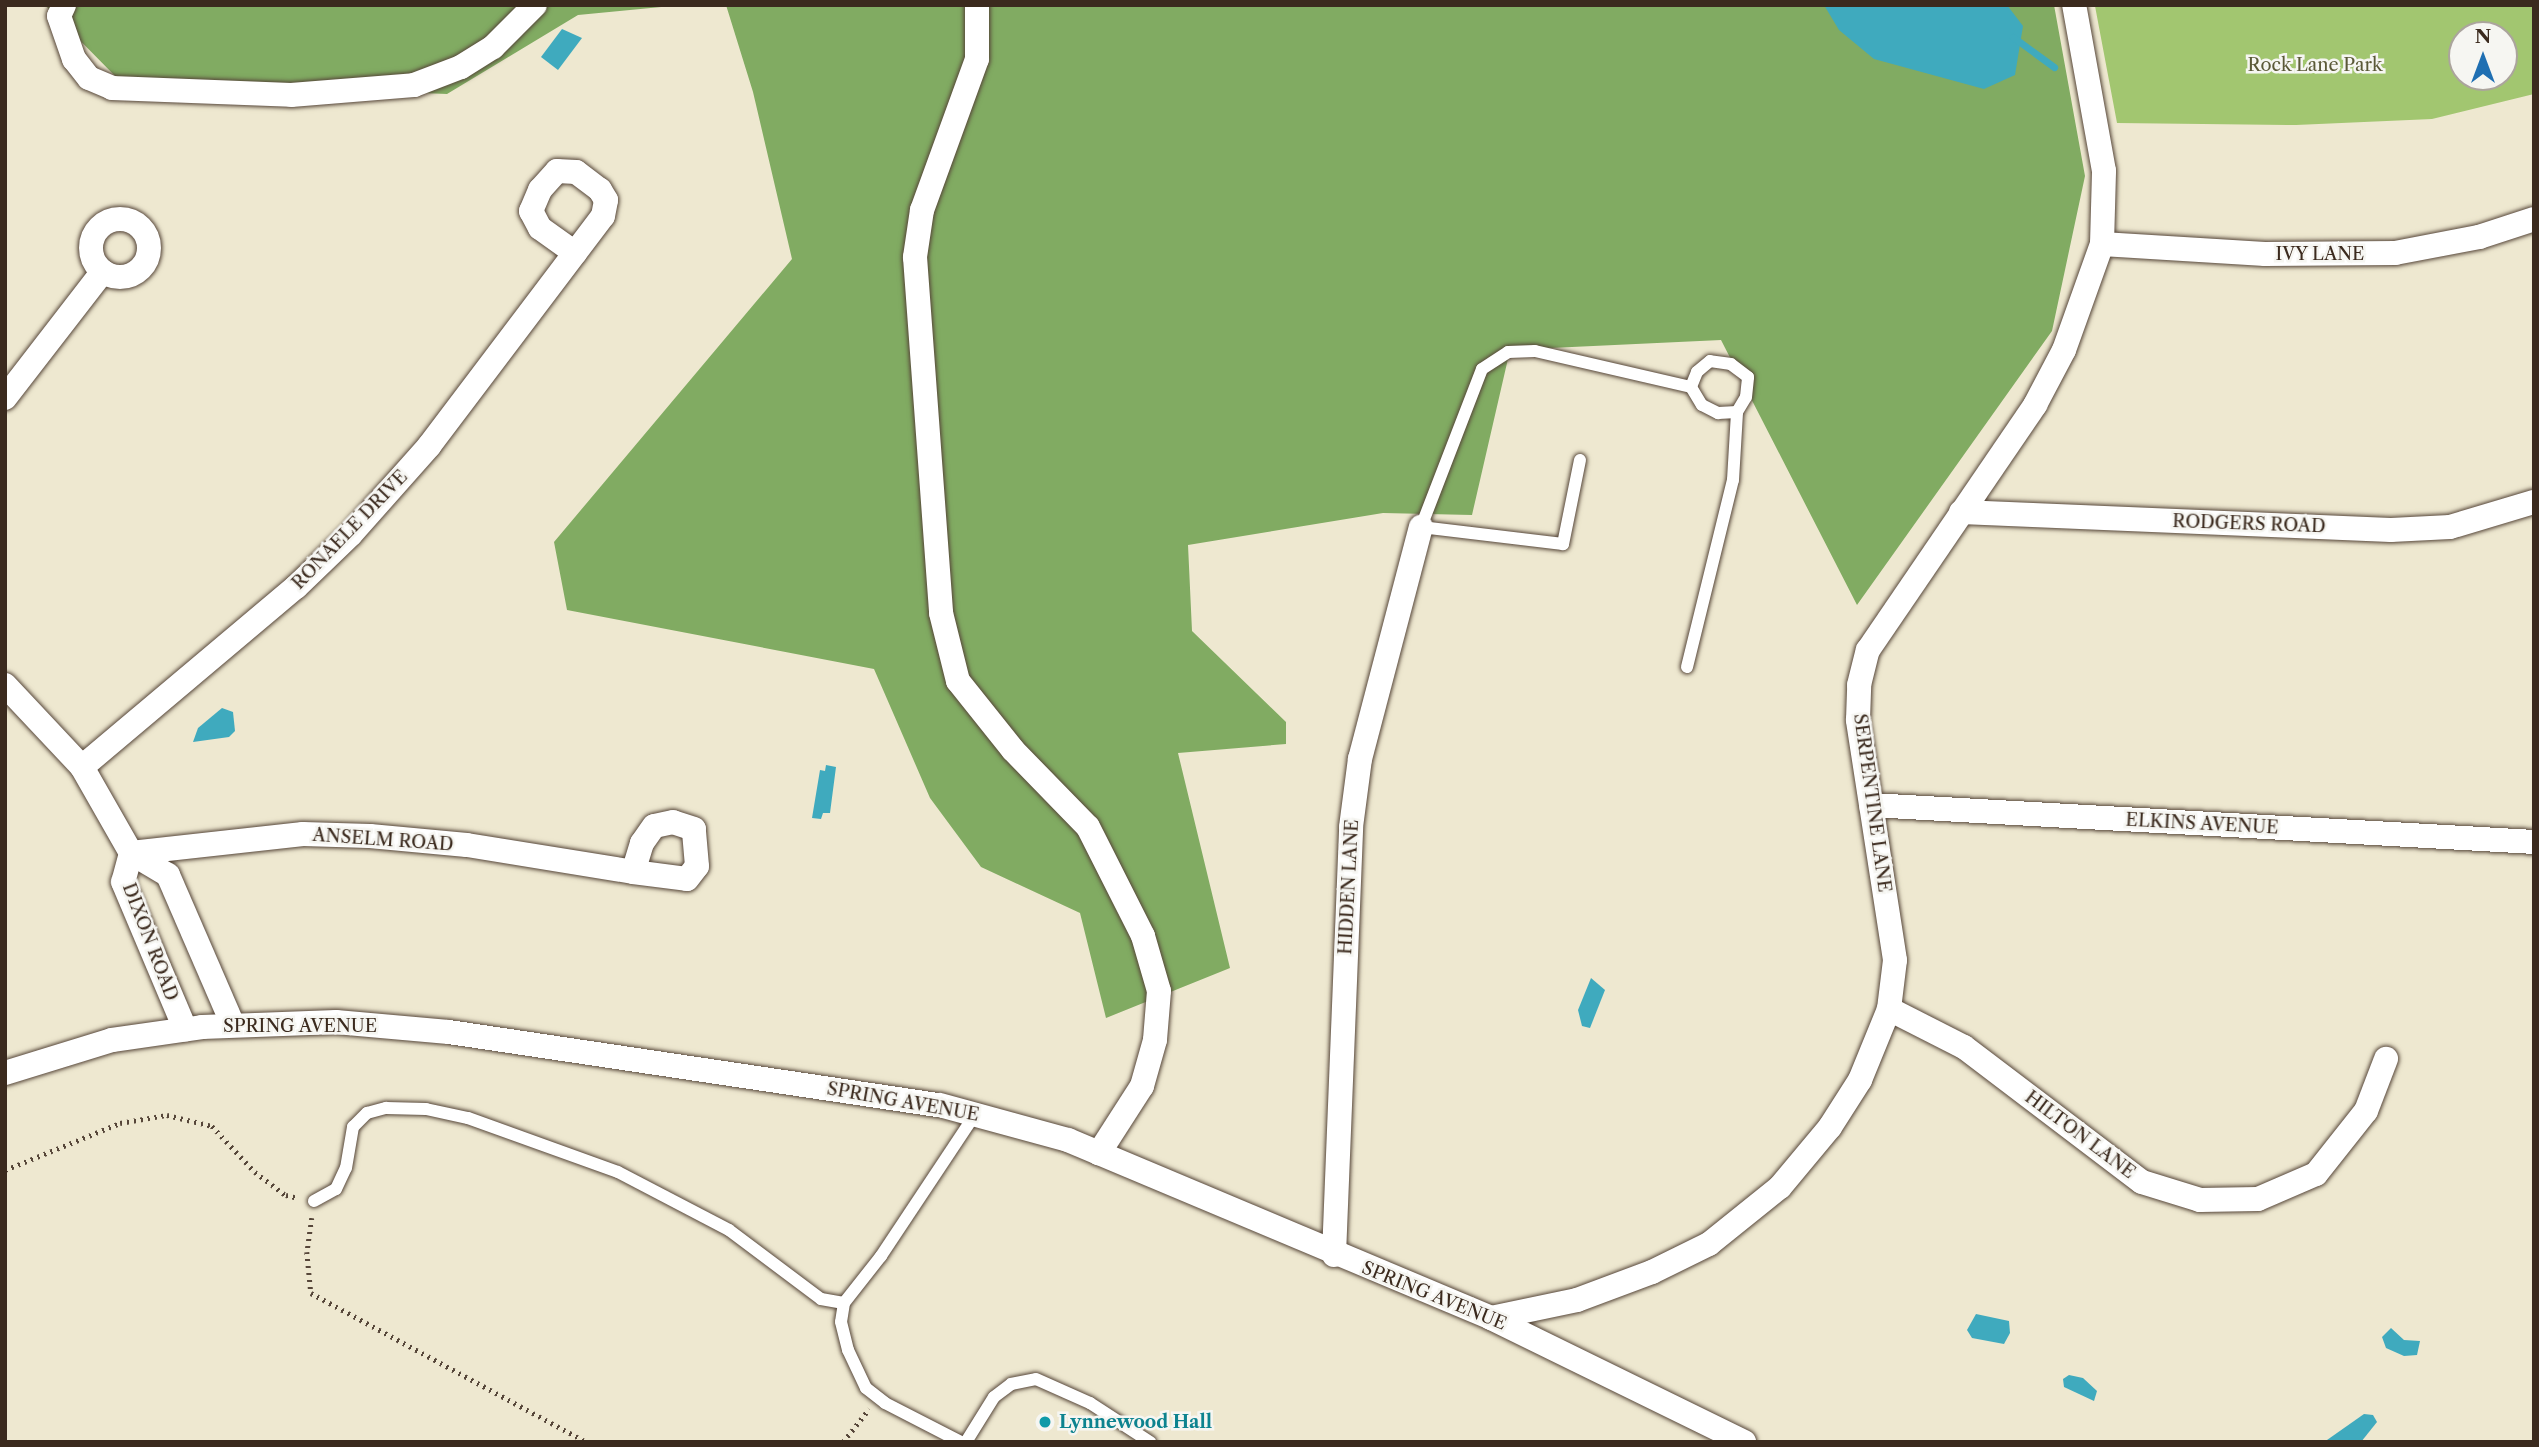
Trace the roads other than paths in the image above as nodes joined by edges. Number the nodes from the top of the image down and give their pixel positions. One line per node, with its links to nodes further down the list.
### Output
1 (64, 5): 2 (street)
2 (535, 5)
3 (977, 5): 29 (street)
4 (2074, 5): 6 (street, SERPENTINE LANE)
5 (2534, 219): 6 (street, IVY LANE)
6 (2102, 244): 14 (street, SERPENTINE LANE)
7 (575, 253): 18 (street, RONAELE DRIVE)
8 (103, 271): 10 (street)
9 (1691, 387): 11 (lane); 11 (lane); 15 (lane)
10 (5, 398)
11 (1737, 412): 16 (lane)
12 (1580, 460): 15 (lane)
13 (2534, 502): 14 (street, RODGERS ROAD)
14 (1961, 512): 19 (street, SERPENTINE LANE)
15 (1421, 527): 31 (street, HIDDEN LANE)
16 (1687, 667)
17 (5, 685): 18 (street, DIXON ROAD)
18 (82, 767): 21 (street, DIXON ROAD)
19 (1871, 805): 20 (street, ELKINS AVENUE); 23 (street, SERPENTINE LANE)
20 (2534, 842)
21 (131, 853): 22 (street, ANSELM ROAD); 24 (street, DIXON ROAD); 25 (street, DIXON ROAD)
22 (633, 872)
23 (1889, 1009): 26 (street, HILTON LANE); 33 (street, SERPENTINE LANE)
24 (233, 1025): 25 (street, SPRING AVENUE); 28 (street, SPRING AVENUE)
25 (185, 1029): 27 (street, SPRING AVENUE)
26 (2386, 1059)
27 (5, 1073)
28 (976, 1113): 29 (street, SPRING AVENUE); 32 (lane)
29 (1099, 1153): 31 (street, SPRING AVENUE)
30 (314, 1201): 32 (lane)
31 (1334, 1255): 33 (street, SPRING AVENUE)
32 (844, 1303): 34 (lane)
33 (1491, 1318): 36 (street, SPRING AVENUE)
34 (963, 1442): 35 (lane)
35 (1150, 1442)
36 (1744, 1442)

